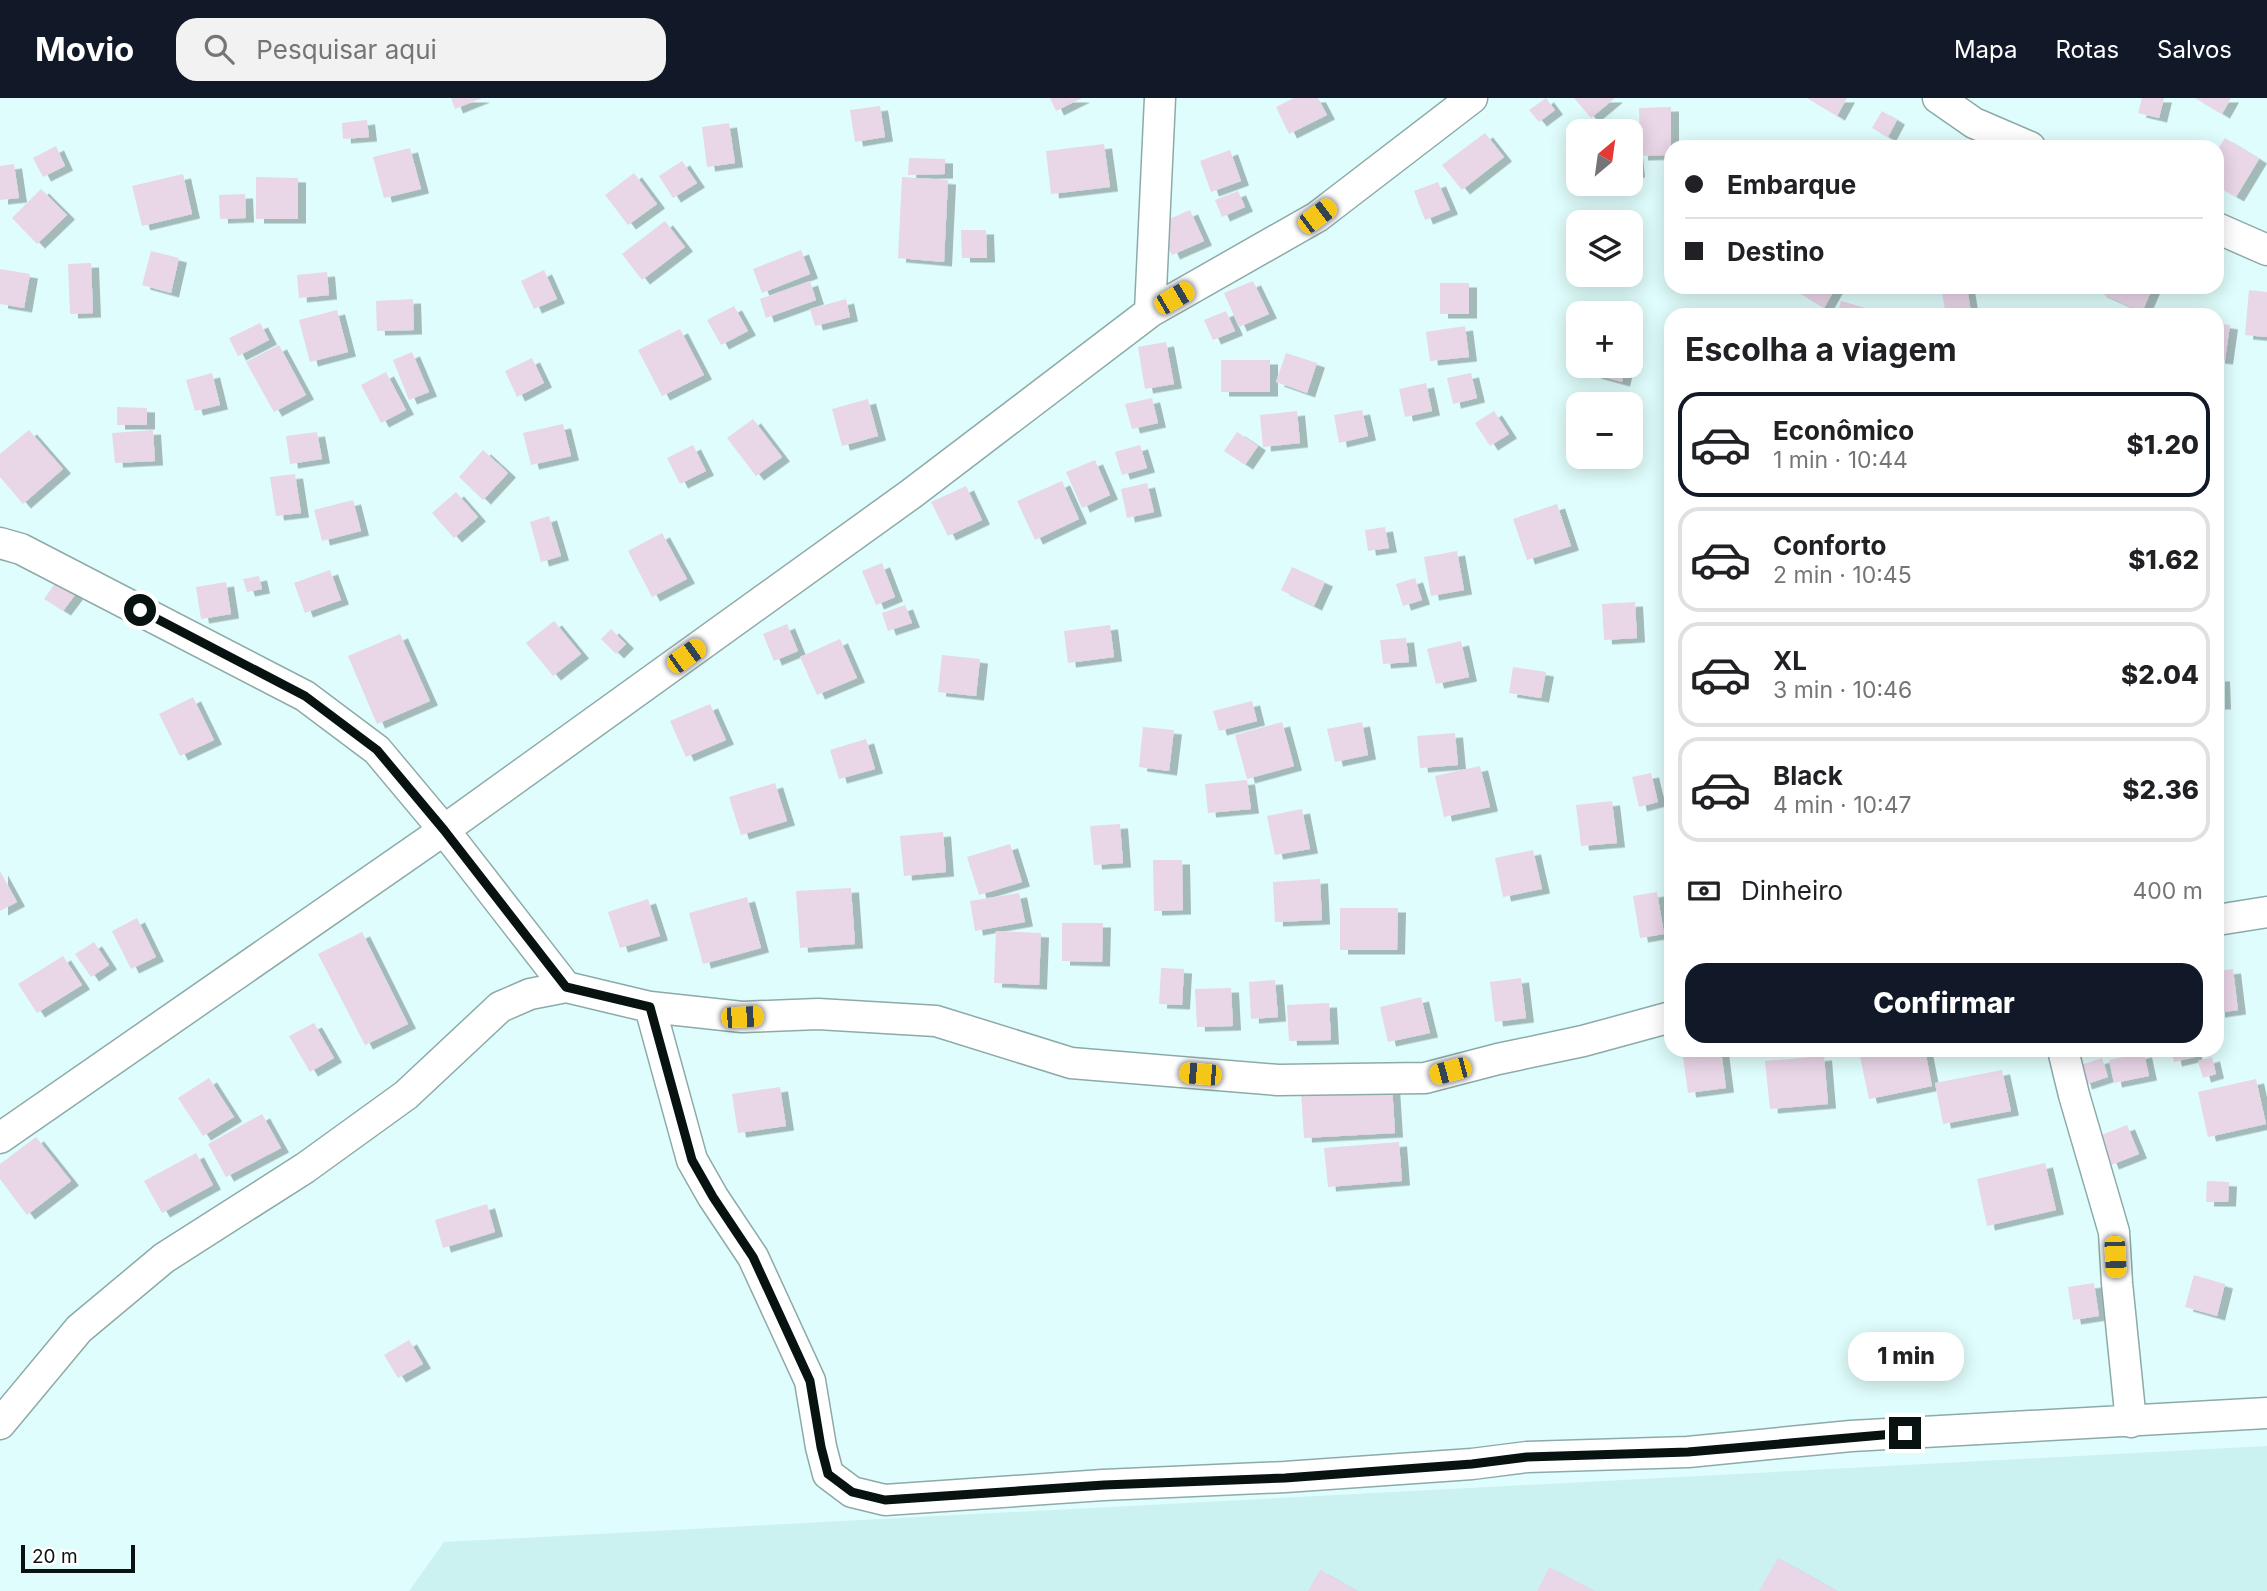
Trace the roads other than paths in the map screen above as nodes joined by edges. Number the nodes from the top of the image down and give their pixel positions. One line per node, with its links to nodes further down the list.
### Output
1 (1160, 98): 7 (street)
2 (1472, 98): 7 (street)
3 (1938, 98): 4 (street)
4 (2013, 140)
5 (2224, 231): 6 (street)
6 (2267, 250)
7 (1150, 312): 9 (street)
8 (0, 543): 9 (street)
9 (444, 830): 12 (street); 16 (street)
10 (2267, 912): 11 (street)
11 (2224, 919)
12 (566, 987): 13 (street); 19 (street)
13 (650, 1007): 14 (street); 18 (street)
14 (1664, 1019)
15 (2065, 1057): 18 (street)
16 (0, 1138)
17 (2267, 1413): 18 (street)
18 (2131, 1422)
19 (0, 1424)

